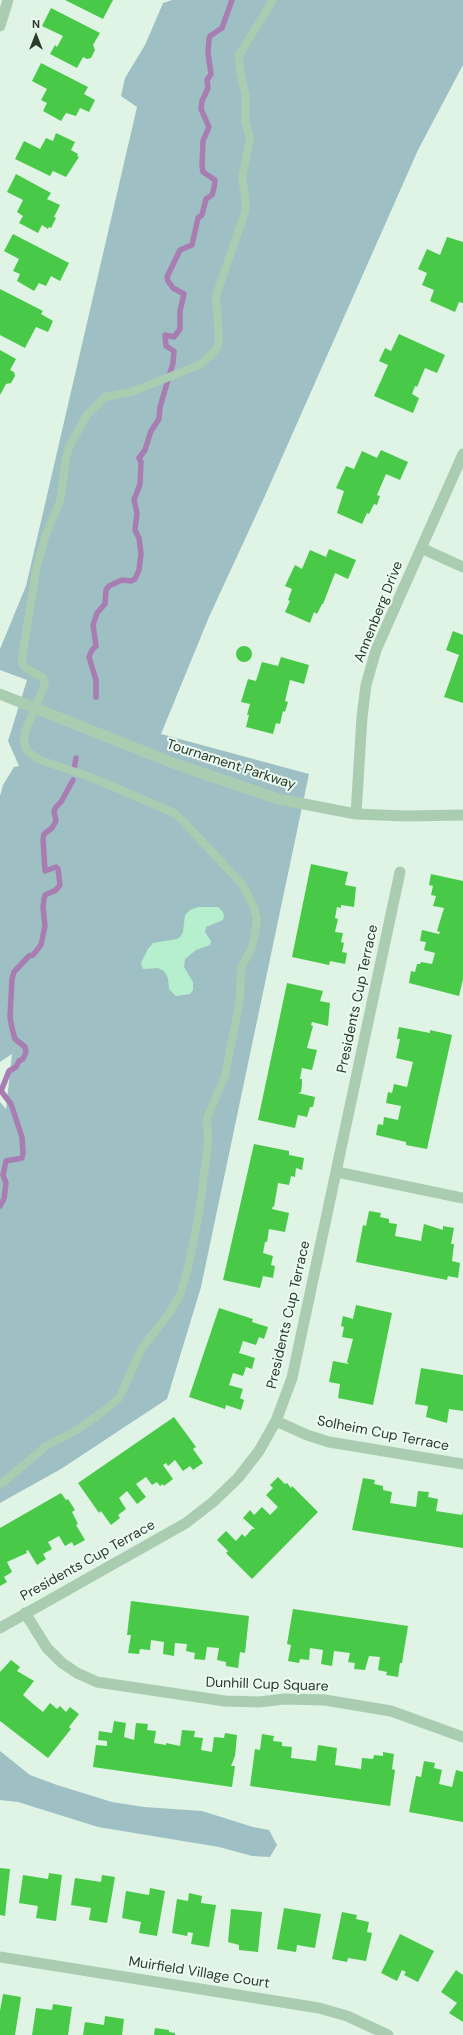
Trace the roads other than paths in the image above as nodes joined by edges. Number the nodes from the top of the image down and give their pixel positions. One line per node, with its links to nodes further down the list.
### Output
1 (8, 0): 3 (street)
2 (273, 0): 8 (lane)
3 (0, 26)
4 (463, 454): 5 (street, Annenberg Drive)
5 (421, 548): 6 (street); 9 (street, Annenberg Drive)
6 (463, 566)
7 (0, 694): 8 (street, Tournament Parkway)
8 (36, 707): 9 (street, Tournament Parkway); 16 (lane)
9 (356, 814): 10 (street, Tournament Parkway)
10 (463, 815)
11 (400, 872): 12 (street, Presidents Cup Terrace)
12 (337, 1172): 13 (street); 14 (street, Presidents Cup Terrace)
13 (463, 1198)
14 (276, 1421): 15 (street, Solheim Cup Terrace); 17 (street, Presidents Cup Terrace)
15 (463, 1464)
16 (0, 1485)
17 (25, 1613): 18 (street, Presidents Cup Terrace); 19 (street, Dunhill Cup Square)
18 (0, 1628)
19 (463, 1737)
20 (0, 1957): 21 (street, Muirfield Village Court)
21 (388, 2035)

